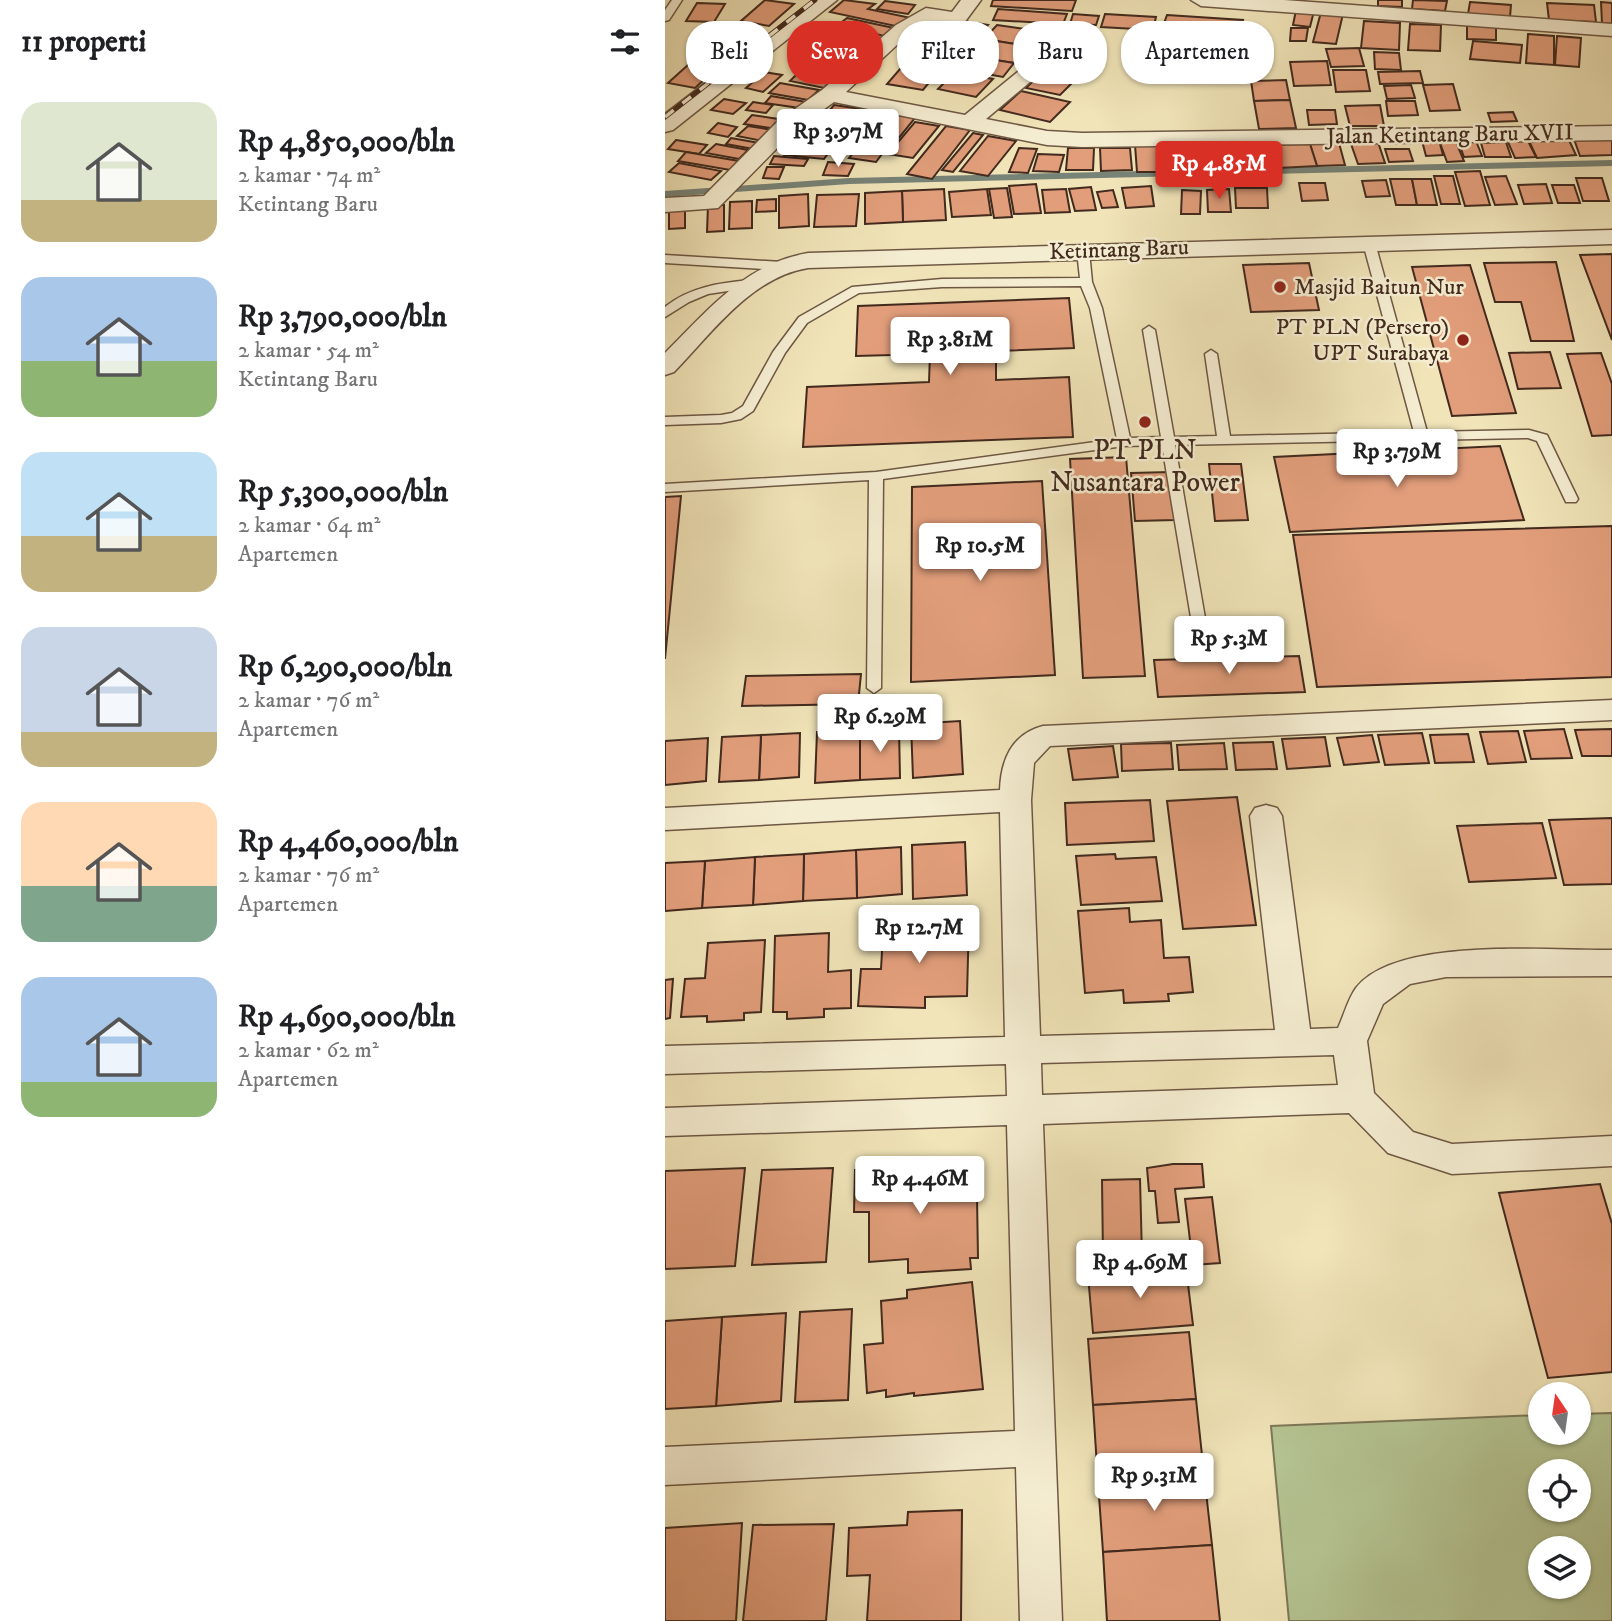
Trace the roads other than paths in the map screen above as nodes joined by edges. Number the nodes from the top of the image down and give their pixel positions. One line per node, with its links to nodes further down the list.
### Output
1 (677, 0): 5 (lane)
2 (827, 0): 10 (street)
3 (971, 0): 8 (street)
4 (1201, 0): 6 (street)
5 (665, 18)
6 (1612, 30)
7 (1016, 84): 9 (street)
8 (829, 95): 9 (street, Jalan Ketintang Baru XVII); 12 (street)
9 (971, 121): 11 (street, Jalan Ketintang Baru XVII)
10 (665, 125)
11 (1612, 133)
12 (665, 205)
13 (1612, 237): 14 (street, Ketintang Baru)
14 (1369, 243): 15 (street, Ketintang Baru); 25 (lane)
15 (1083, 251): 17 (street, Ketintang Baru); 18 (lane)
16 (665, 259): 17 (lane)
17 (782, 266): 19 (street, Ketintang Baru)
18 (1086, 282): 24 (lane); 27 (lane)
19 (750, 284): 20 (lane); 23 (street, Ketintang Baru)
20 (665, 313)
21 (1149, 330): 28 (lane)
22 (1210, 354): 26 (lane)
23 (665, 367)
24 (665, 421)
25 (1421, 435): 26 (lane); 31 (lane)
26 (1224, 439): 28 (lane)
27 (1124, 442): 28 (lane); 29 (lane)
28 (1169, 442): 32 (lane)
29 (876, 475): 30 (lane); 33 (lane)
30 (665, 488)
31 (1571, 499)
32 (1202, 641)
33 (874, 688)
34 (1612, 710): 35 (street)
35 (1015, 800): 37 (street); 41 (street)
36 (1266, 816): 40 (street)
37 (665, 819)
38 (1612, 963): 39 (street)
39 (1350, 1041): 40 (street); 43 (street)
40 (1294, 1043): 41 (street)
41 (1023, 1051): 42 (street); 44 (street)
42 (665, 1060)
43 (1357, 1099): 44 (street); 46 (street)
44 (1025, 1110): 45 (street); 47 (street)
45 (665, 1122)
46 (1612, 1152)
47 (1035, 1448): 48 (street); 49 (street)
48 (665, 1466)
49 (1041, 1621)

